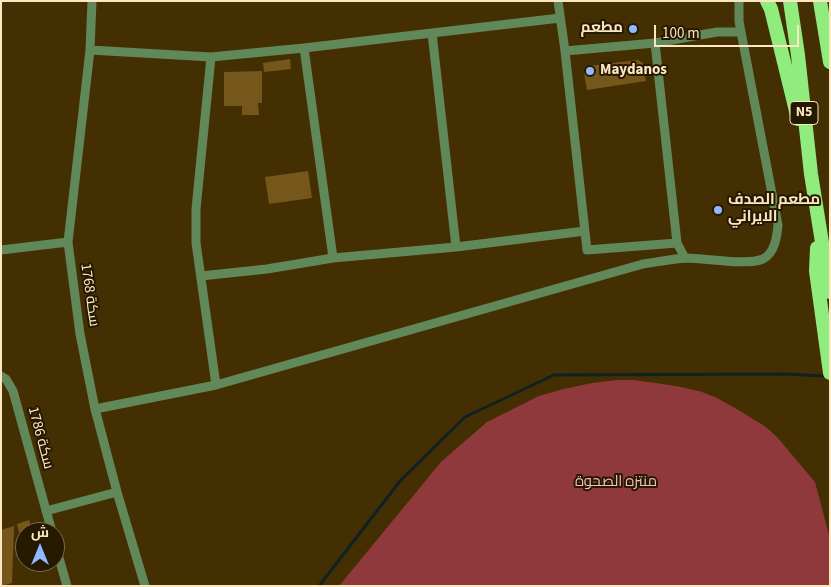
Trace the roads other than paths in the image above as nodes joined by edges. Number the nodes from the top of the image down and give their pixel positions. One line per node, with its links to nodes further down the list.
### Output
1 (92, 1): 12 (street, سكة 1768)
2 (558, 1): 7 (street)
3 (740, 1): 8 (street)
4 (767, 1): 16 (highway)
5 (790, 1): 16 (highway, N5)
6 (820, 1): 15 (highway)
7 (560, 18): 9 (street); 13 (street)
8 (741, 32): 10 (street); 24 (street)
9 (432, 33): 11 (street); 21 (street)
10 (655, 43): 13 (street); 20 (street)
11 (304, 48): 14 (street); 23 (street)
12 (90, 50): 14 (street); 19 (street, سكة 1768)
13 (565, 51): 18 (street)
14 (211, 57): 25 (street)
15 (830, 62)
16 (811, 174): 17 (highway, N5)
17 (819, 224): 26 (highway, N5); 27 (highway, N5)
18 (585, 231): 20 (street); 21 (street)
19 (68, 242): 22 (street); 30 (street, سكة 1768)
20 (677, 243): 24 (street)
21 (456, 247): 23 (street)
22 (1, 250)
23 (333, 258): 25 (street)
24 (685, 258): 29 (street)
25 (201, 276): 29 (street)
26 (830, 292)
27 (830, 373)
28 (1, 376): 32 (street, سكة 1786)
29 (216, 385): 30 (street)
30 (95, 409): 31 (street, سكة 1768)
31 (117, 492): 32 (street); 36 (street, سكة 1768)
32 (46, 512): 33 (street, سكة 1786)
33 (49, 522)
34 (63, 572): 35 (street)
35 (67, 586)
36 (145, 586)

